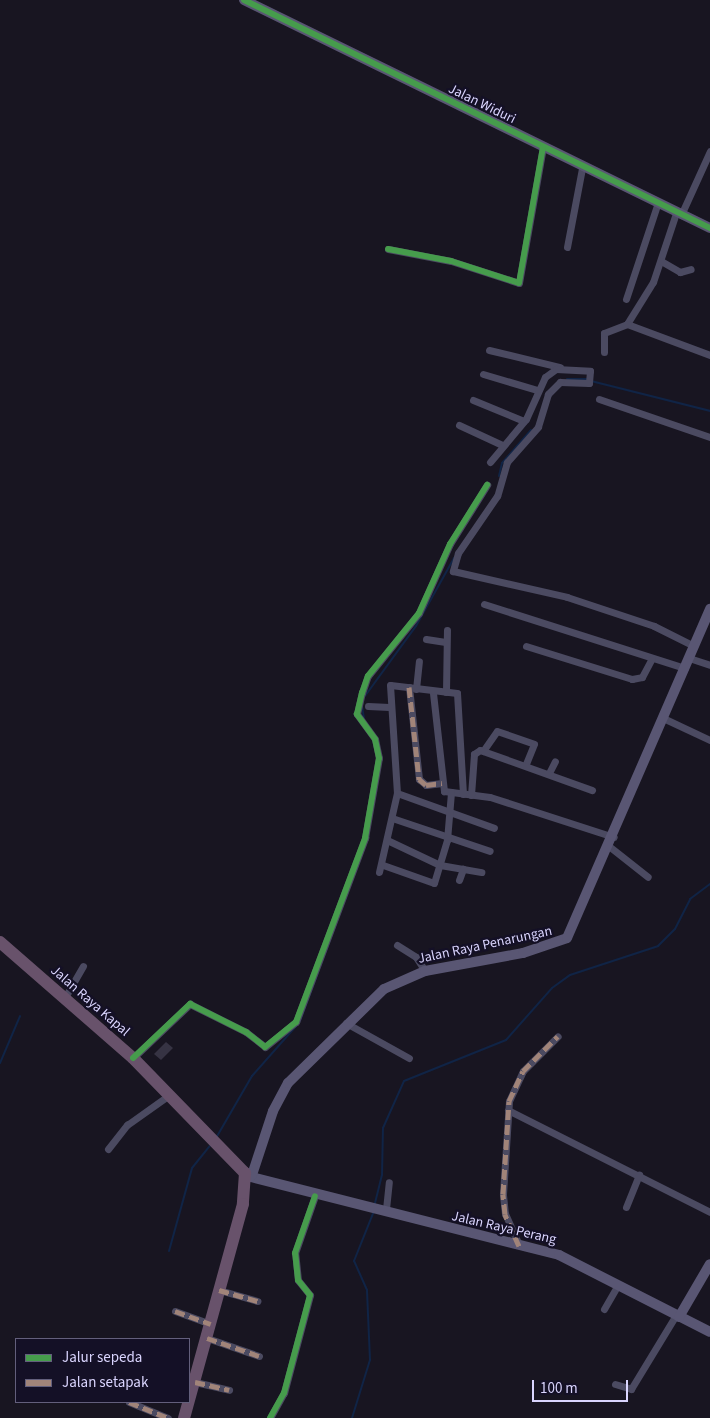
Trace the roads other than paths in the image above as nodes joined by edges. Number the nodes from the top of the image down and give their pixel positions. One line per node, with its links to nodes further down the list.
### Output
1 (252, 3): 2 (main road, Jalan Widuri)
2 (543, 147): 4 (main road, Jalan Widuri); 9 (street)
3 (710, 151): 6 (street)
4 (582, 168): 5 (main road, Jalan Widuri); 8 (street)
5 (657, 205): 6 (main road, Jalan Widuri); 12 (street)
6 (678, 214): 7 (main road, Jalan Widuri); 10 (street)
7 (710, 228)
8 (567, 247)
9 (388, 249)
10 (661, 261): 11 (street); 13 (street)
11 (691, 268)
12 (626, 299)
13 (627, 324): 15 (street); 16 (street)
14 (489, 350): 17 (street)
15 (604, 352)
16 (710, 355)
17 (565, 368): 19 (street); 29 (street)
18 (483, 374): 19 (street)
19 (537, 390): 22 (street)
20 (599, 399): 24 (street)
21 (473, 400): 22 (street)
22 (524, 421): 25 (street)
23 (459, 426): 25 (street)
24 (710, 437)
25 (502, 445): 26 (street)
26 (490, 462)
27 (487, 485): 28 (street)
28 (461, 527): 29 (street); 77 (street)
29 (472, 534): 36 (street)
30 (484, 604): 37 (street)
31 (710, 610): 36 (main road, Jalan Raya Penarungan)
32 (447, 630): 34 (street)
33 (426, 639): 34 (street)
34 (444, 642): 43 (street)
35 (526, 646): 37 (street)
36 (694, 646): 38 (main road, Jalan Raya Penarungan)
37 (652, 658): 41 (street)
38 (689, 658): 40 (street); 41 (main road, Jalan Raya Penarungan)
39 (419, 661): 42 (street)
40 (710, 665)
41 (685, 668): 47 (main road, Jalan Raya Penarungan)
42 (412, 688): 44 (street); 46 (street); 53 (street)
43 (446, 692): 44 (street); 57 (street)
44 (433, 693): 53 (street)
45 (368, 706): 46 (street)
46 (389, 708): 56 (street)
47 (663, 718): 48 (street); 63 (main road, Jalan Raya Penarungan)
48 (710, 740)
49 (483, 750): 51 (street); 51 (street); 57 (street)
50 (556, 760): 52 (street)
51 (526, 764): 52 (street)
52 (549, 773): 54 (street)
53 (442, 783): 55 (street)
54 (592, 790)
55 (451, 792): 57 (street); 58 (street)
56 (397, 793): 58 (street); 59 (street)
57 (467, 794): 63 (street)
58 (452, 815): 60 (street); 62 (street)
59 (392, 818): 61 (street); 62 (street)
60 (494, 828)
61 (387, 840): 65 (street); 65 (street)
62 (447, 840): 64 (street); 65 (street)
63 (612, 842): 68 (street); 73 (main road, Jalan Raya Penarungan)
64 (490, 851)
65 (440, 865): 66 (street)
66 (462, 869): 67 (street); 69 (street)
67 (481, 872)
68 (648, 877)
69 (459, 880)
70 (0, 942): 74 (highway, Jalan Raya Kapal)
71 (397, 945): 73 (street)
72 (83, 966): 74 (street)
73 (425, 971): 75 (main road, Jalan Raya Penarungan)
74 (64, 999): 77 (highway, Jalan Raya Kapal)
75 (346, 1022): 78 (street); 83 (main road, Jalan Raya Penarungan)
76 (558, 1036): 80 (street)
77 (133, 1058): 79 (highway, Jalan Raya Kapal)
78 (408, 1058)
79 (169, 1095): 81 (street); 83 (highway, Jalan Raya Kapal)
80 (508, 1110): 82 (street); 89 (street)
81 (108, 1149)
82 (639, 1174): 86 (street); 88 (street)
83 (248, 1178): 85 (main road, Jalan Raya Perang); 92 (highway)
84 (389, 1182): 87 (street)
85 (315, 1196): 87 (main road, Jalan Raya Perang); 109 (street)
86 (626, 1207)
87 (384, 1209): 89 (main road, Jalan Raya Perang)
88 (710, 1212)
89 (519, 1246): 91 (main road, Jalan Raya Perang)
90 (710, 1264): 96 (main road)
91 (618, 1285): 94 (street); 96 (main road, Jalan Raya Perang)
92 (219, 1290): 93 (street); 97 (highway)
93 (257, 1301)
94 (604, 1309)
95 (176, 1311): 97 (street)
96 (678, 1316): 98 (main road, Jalan Raya Perang); 102 (street)
97 (211, 1324): 99 (highway)
98 (710, 1332)
99 (207, 1338): 100 (street); 101 (highway)
100 (259, 1356)
101 (195, 1382): 103 (street); 104 (highway)
102 (615, 1384)
103 (229, 1390)
104 (190, 1398)
105 (131, 1403): 107 (street)
106 (189, 1403): 108 (highway)
107 (168, 1418)
108 (184, 1418)
109 (270, 1418)

